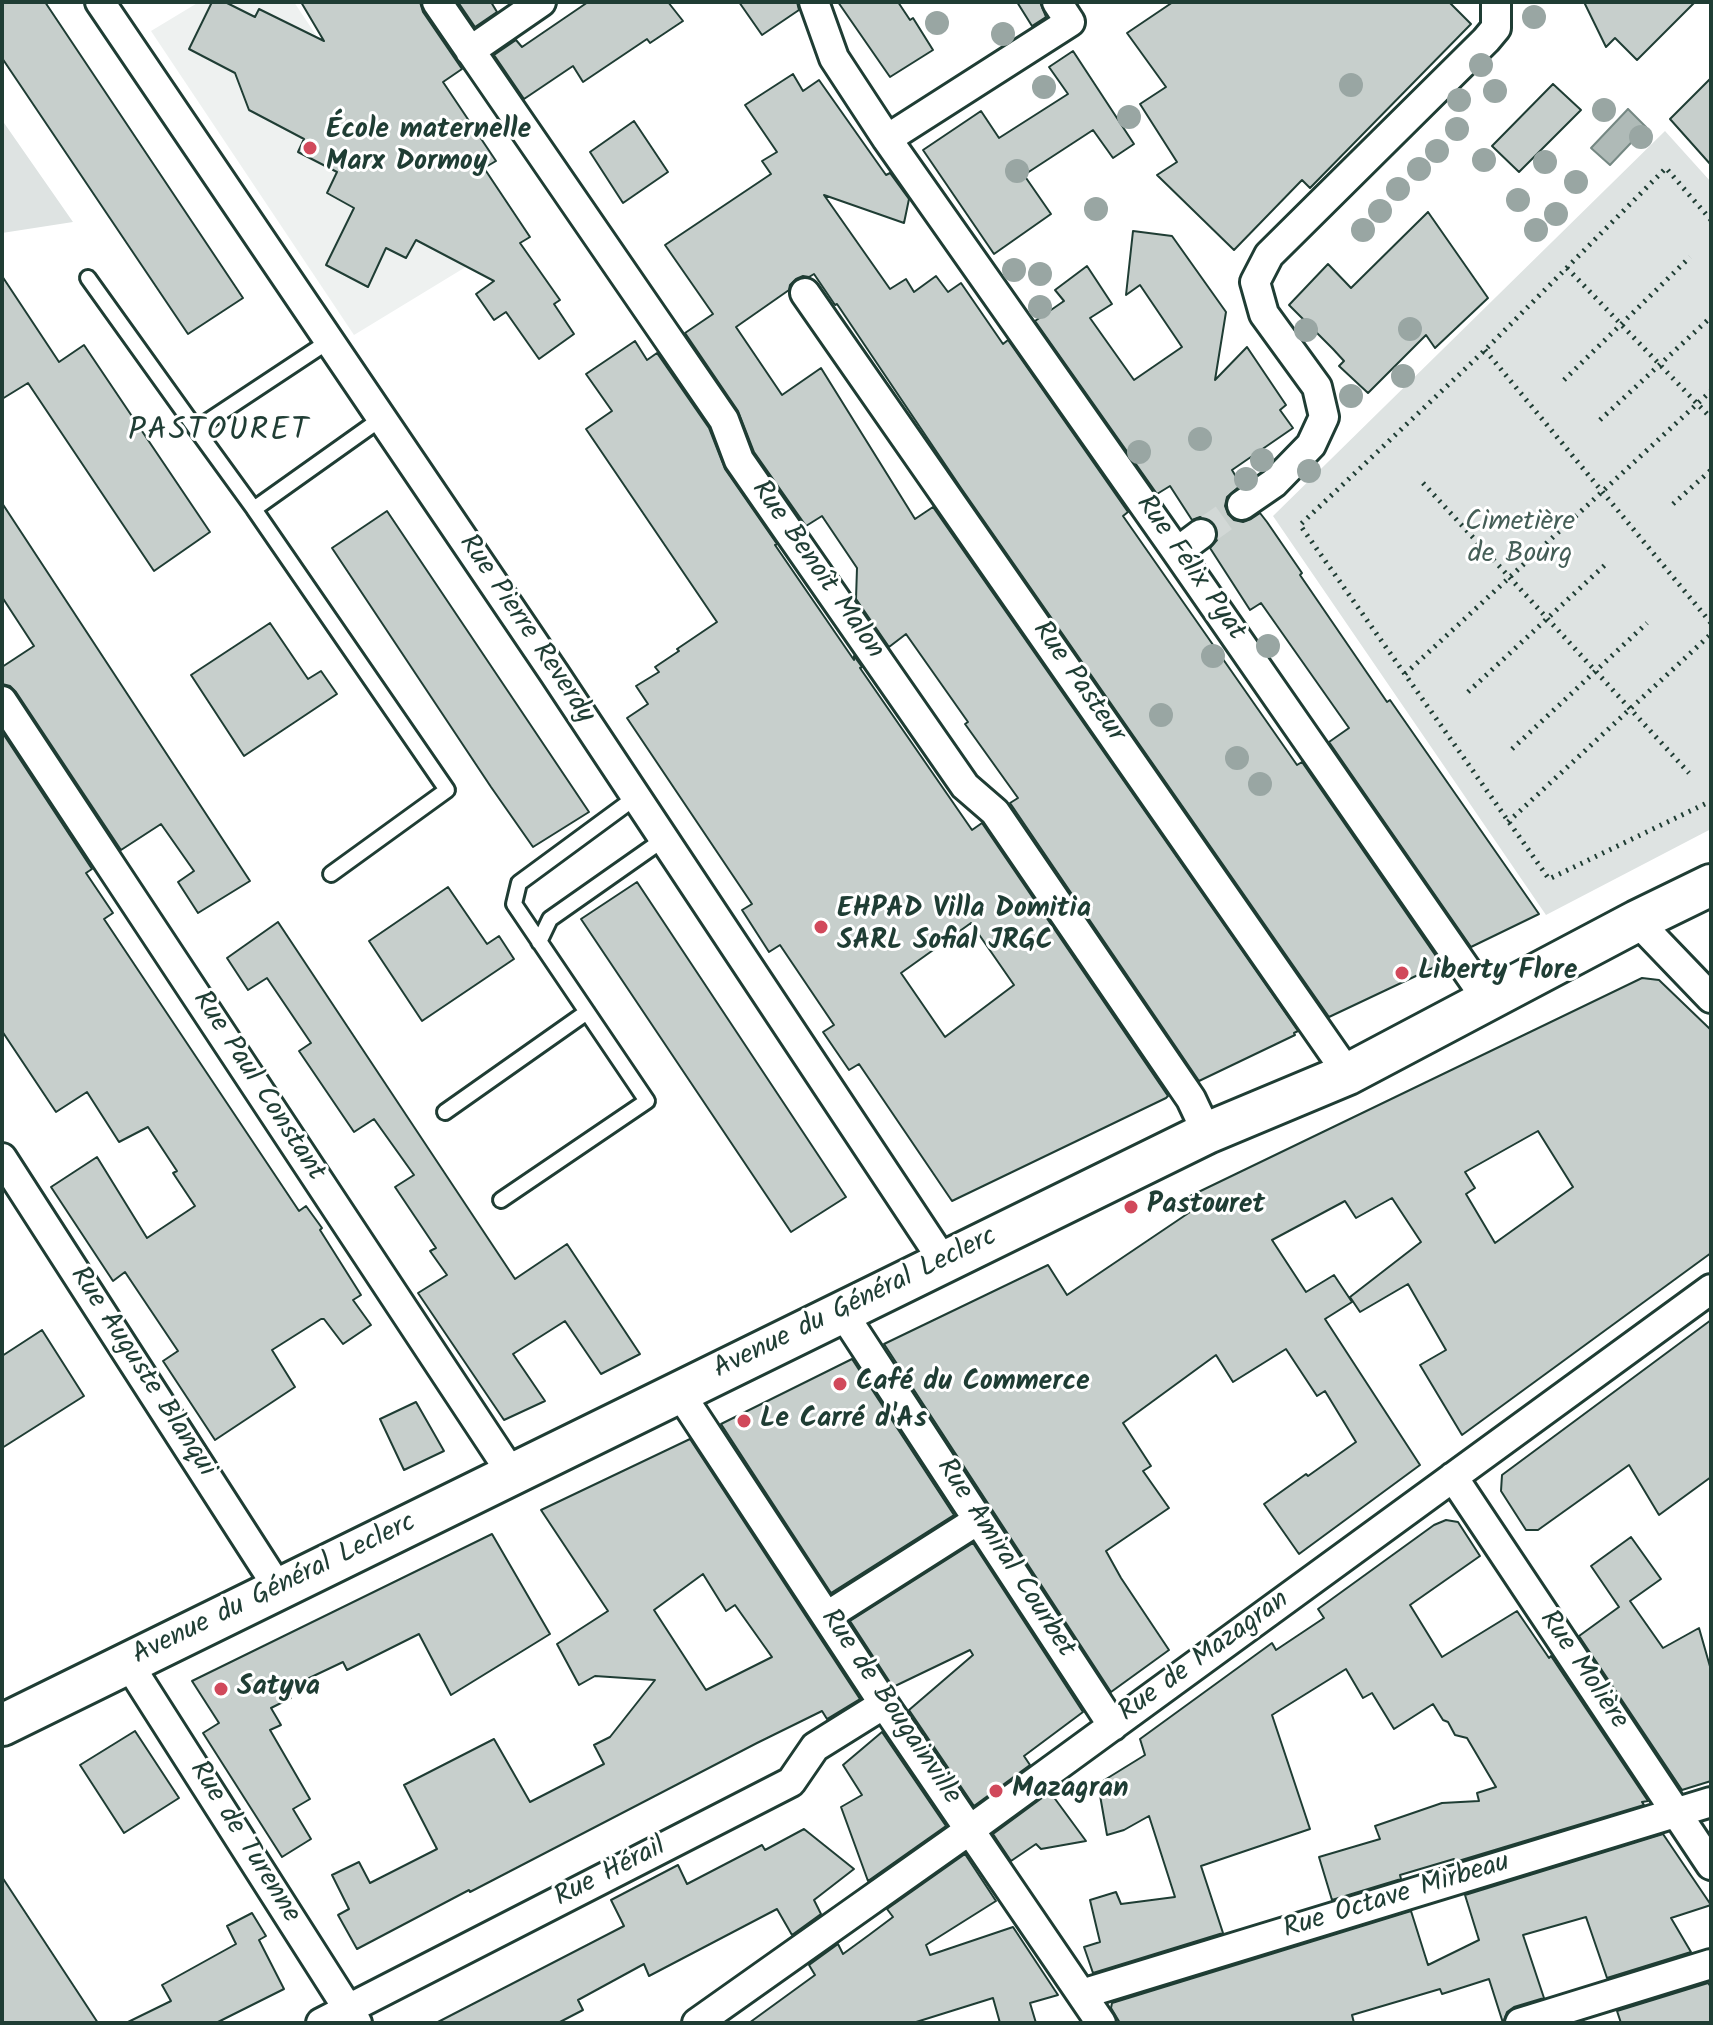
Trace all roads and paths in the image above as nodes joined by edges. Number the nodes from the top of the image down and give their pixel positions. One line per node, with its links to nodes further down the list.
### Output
1 (100, 2): 16 (street, Rue Pierre Reverdy)
2 (437, 2): 7 (street, Rue Benoît Malon)
3 (541, 2): 7 (street)
4 (814, 2): 8 (street, Rue Félix Pyat)
5 (1496, 2): 30 (street)
6 (1064, 12): 8 (street)
7 (470, 51): 60 (street, Rue Benoît Malon)
8 (887, 139): 33 (street, Rue Félix Pyat)
9 (1711, 220): 11 (path)
10 (1690, 257): 15 (path)
11 (1567, 268): 15 (path); 17 (path)
12 (88, 278): 25 (lane)
13 (805, 293): 58 (street, Rue Pasteur)
14 (1711, 317): 18 (path)
15 (1622, 323): 18 (path); 19 (path)
16 (329, 341): 22 (street, Rue Pierre Reverdy); 25 (lane)
17 (1485, 350): 28 (path); 41 (path)
18 (1660, 364): 21 (path); 24 (path)
19 (1564, 380)
20 (1711, 391): 21 (path)
21 (1698, 403): 23 (path); 28 (path)
22 (382, 418): 31 (lane); 47 (street, Rue Pierre Reverdy)
23 (1711, 418)
24 (1600, 420)
25 (196, 429): 31 (lane)
26 (1711, 470): 29 (path)
27 (1423, 483): 35 (path)
28 (1602, 492): 35 (path); 38 (path)
29 (1673, 504)
30 (1242, 505)
31 (254, 509): 51 (lane)
32 (1201, 534): 33 (street)
33 (1177, 552): 56 (street, Rue Félix Pyat)
34 (1606, 564): 36 (path)
35 (1509, 577): 36 (path); 41 (path)
36 (1547, 618): 40 (path); 42 (path)
37 (1647, 623): 40 (path)
38 (1711, 623)
39 (1711, 634): 44 (path)
40 (1596, 671): 44 (path); 45 (path)
41 (1405, 674): 49 (path)
42 (1468, 692)
43 (2, 701): 67 (street, Rue Paul Constant)
44 (1630, 709): 46 (path); 49 (path)
45 (1512, 749)
46 (1689, 773)
47 (636, 797): 50 (street, Rue Pierre Reverdy); 54 (lane)
48 (1711, 801): 49 (path)
49 (1508, 822)
50 (664, 839): 54 (lane); 63 (street, Rue Pierre Reverdy)
51 (331, 874)
52 (1711, 885): 53 (main road, Avenue du Général Leclerc)
53 (1637, 921): 55 (street); 56 (main road, Avenue du Général Leclerc)
54 (539, 942): 57 (lane)
55 (1711, 998)
56 (1488, 1001): 58 (main road, Avenue du Général Leclerc)
57 (587, 1012): 59 (lane); 62 (lane)
58 (1348, 1074): 60 (main road, Avenue du Général Leclerc)
59 (445, 1112)
60 (1207, 1133): 63 (main road, Avenue du Général Leclerc)
61 (2, 1158): 70 (street, Rue Auguste Blanqui)
62 (501, 1200)
63 (944, 1262): 65 (main road, Avenue du Général Leclerc)
64 (1711, 1289): 68 (street, Rue de Mazagran)
65 (842, 1312): 66 (main road, Avenue du Général Leclerc); 69 (street, Rue Amiral Courbet)
66 (679, 1392): 67 (main road, Avenue du Général Leclerc); 71 (street, Rue de Bougainville)
67 (512, 1474): 70 (main road, Avenue du Général Leclerc)
68 (1453, 1477): 75 (street, Rue de Mazagran); 77 (street, Rue Molière)
69 (978, 1520): 71 (street); 75 (street, Rue Amiral Courbet)
70 (279, 1589): 72 (main road, Avenue du Général Leclerc)
71 (827, 1616): 73 (street, Rue de Bougainville)
72 (128, 1663): 74 (main road, Avenue du Général Leclerc); 82 (street, Rue de Turenne)
73 (884, 1704): 78 (street, Rue de Bougainville); 82 (street, Rue Hérail)
74 (2, 1725)
75 (1113, 1726): 78 (street, Rue de Mazagran)
76 (1711, 1802): 77 (street, Rue Octave Mirbeau)
77 (1676, 1813): 79 (street, Rue Molière); 81 (street, Rue Octave Mirbeau)
78 (971, 1829): 81 (street, Rue de Bougainville); 84 (street, Rue de Mazagran)
79 (1711, 1865)
80 (1711, 1964): 86 (street)
81 (1082, 1994): 85 (street, Rue de Bougainville)
82 (353, 2016): 83 (street, Rue Hérail)
83 (321, 2023)
84 (697, 2023)
85 (1101, 2023)
86 (1520, 2023)

